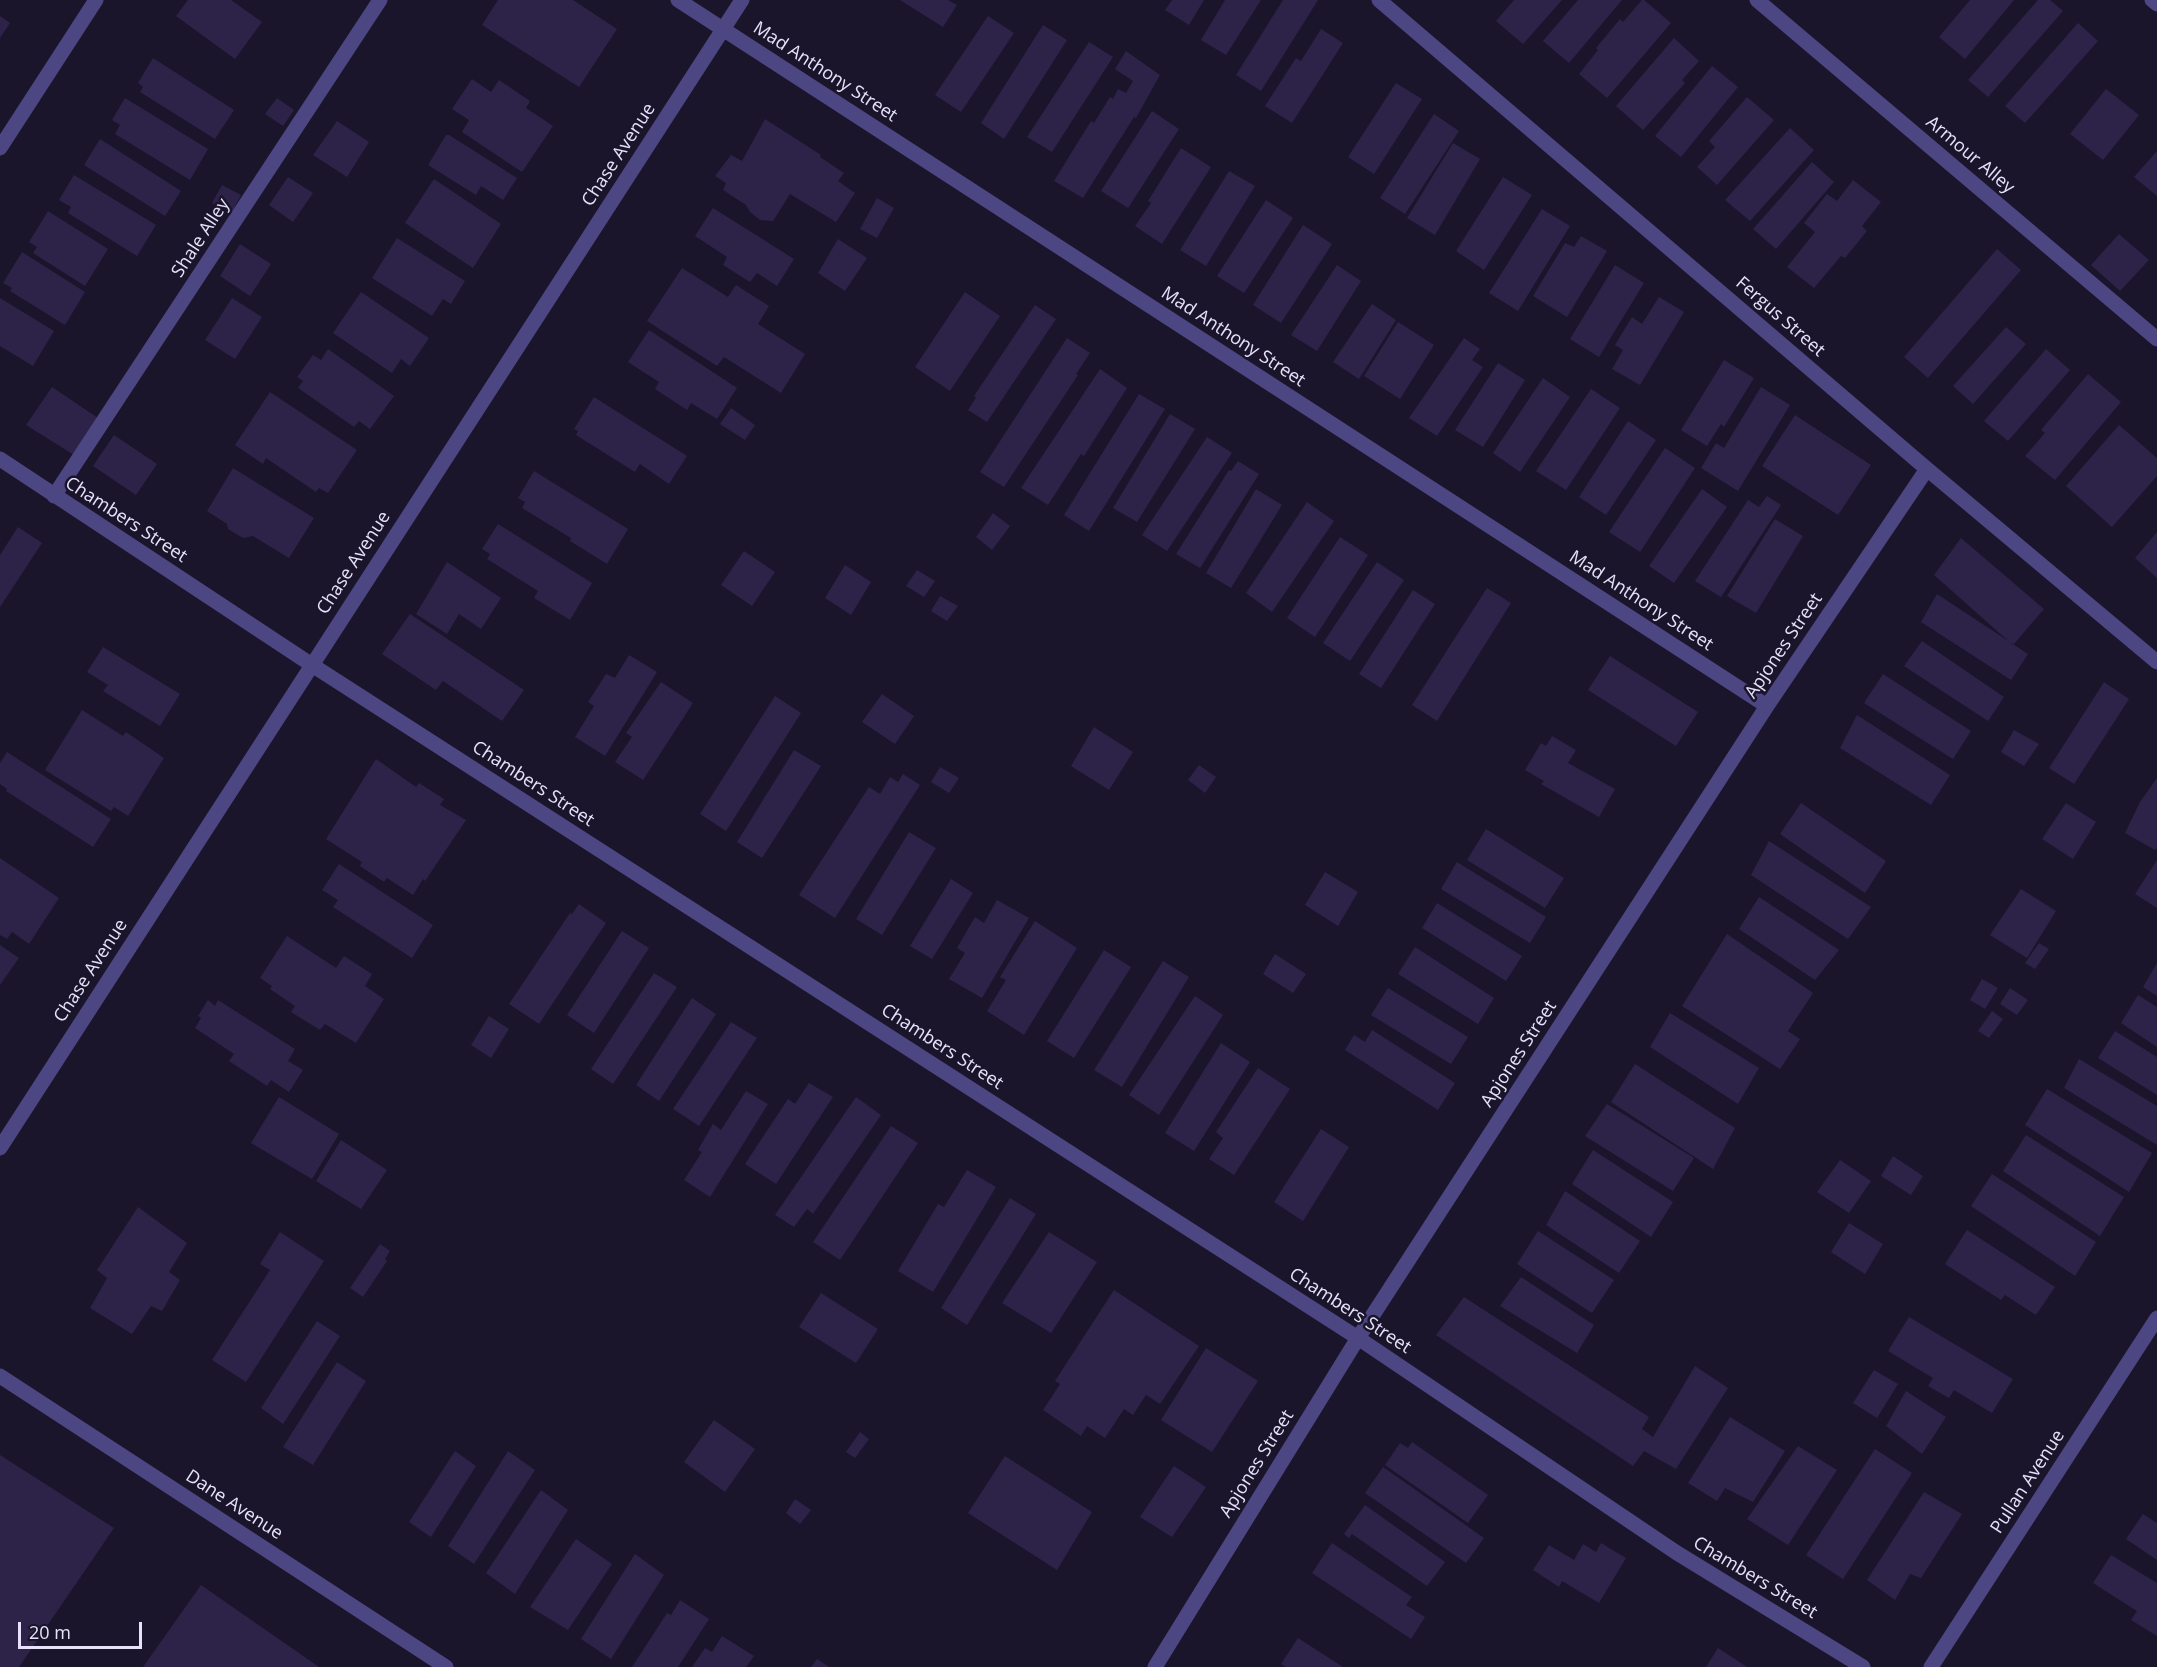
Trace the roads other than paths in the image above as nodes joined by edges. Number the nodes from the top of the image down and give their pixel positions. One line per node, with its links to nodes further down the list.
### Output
1 (96, 0): 10 (street)
2 (380, 0): 14 (street, Shale Alley)
3 (678, 0): 9 (street, Mad Anthony Street)
4 (742, 0): 9 (street, Chase Avenue)
5 (1379, 0): 13 (street, Fergus Street)
6 (1757, 0): 11 (street, Armour Alley)
7 (2152, 0): 8 (street)
8 (2157, 4)
9 (723, 29): 16 (street, Chase Avenue); 17 (street, Mad Anthony Street)
10 (0, 148)
11 (2157, 339)
12 (0, 459): 14 (street, Chambers Street)
13 (1927, 469): 15 (street, Fergus Street); 17 (street, Apjones Street)
14 (54, 496): 16 (street, Chambers Street)
15 (2157, 662)
16 (312, 665): 18 (street, Chase Avenue); 20 (street, Chambers Street)
17 (1767, 706): 20 (street, Apjones Street)
18 (0, 1148)
19 (2157, 1318): 26 (street, Pullan Avenue)
20 (1358, 1338): 24 (street, Apjones Street); 25 (street, Chambers Street)
21 (0, 1376): 22 (street, Dane Avenue)
22 (430, 1663): 23 (street, Dane Avenue)
23 (446, 1667)
24 (1155, 1667)
25 (1863, 1667)
26 (1931, 1667)

